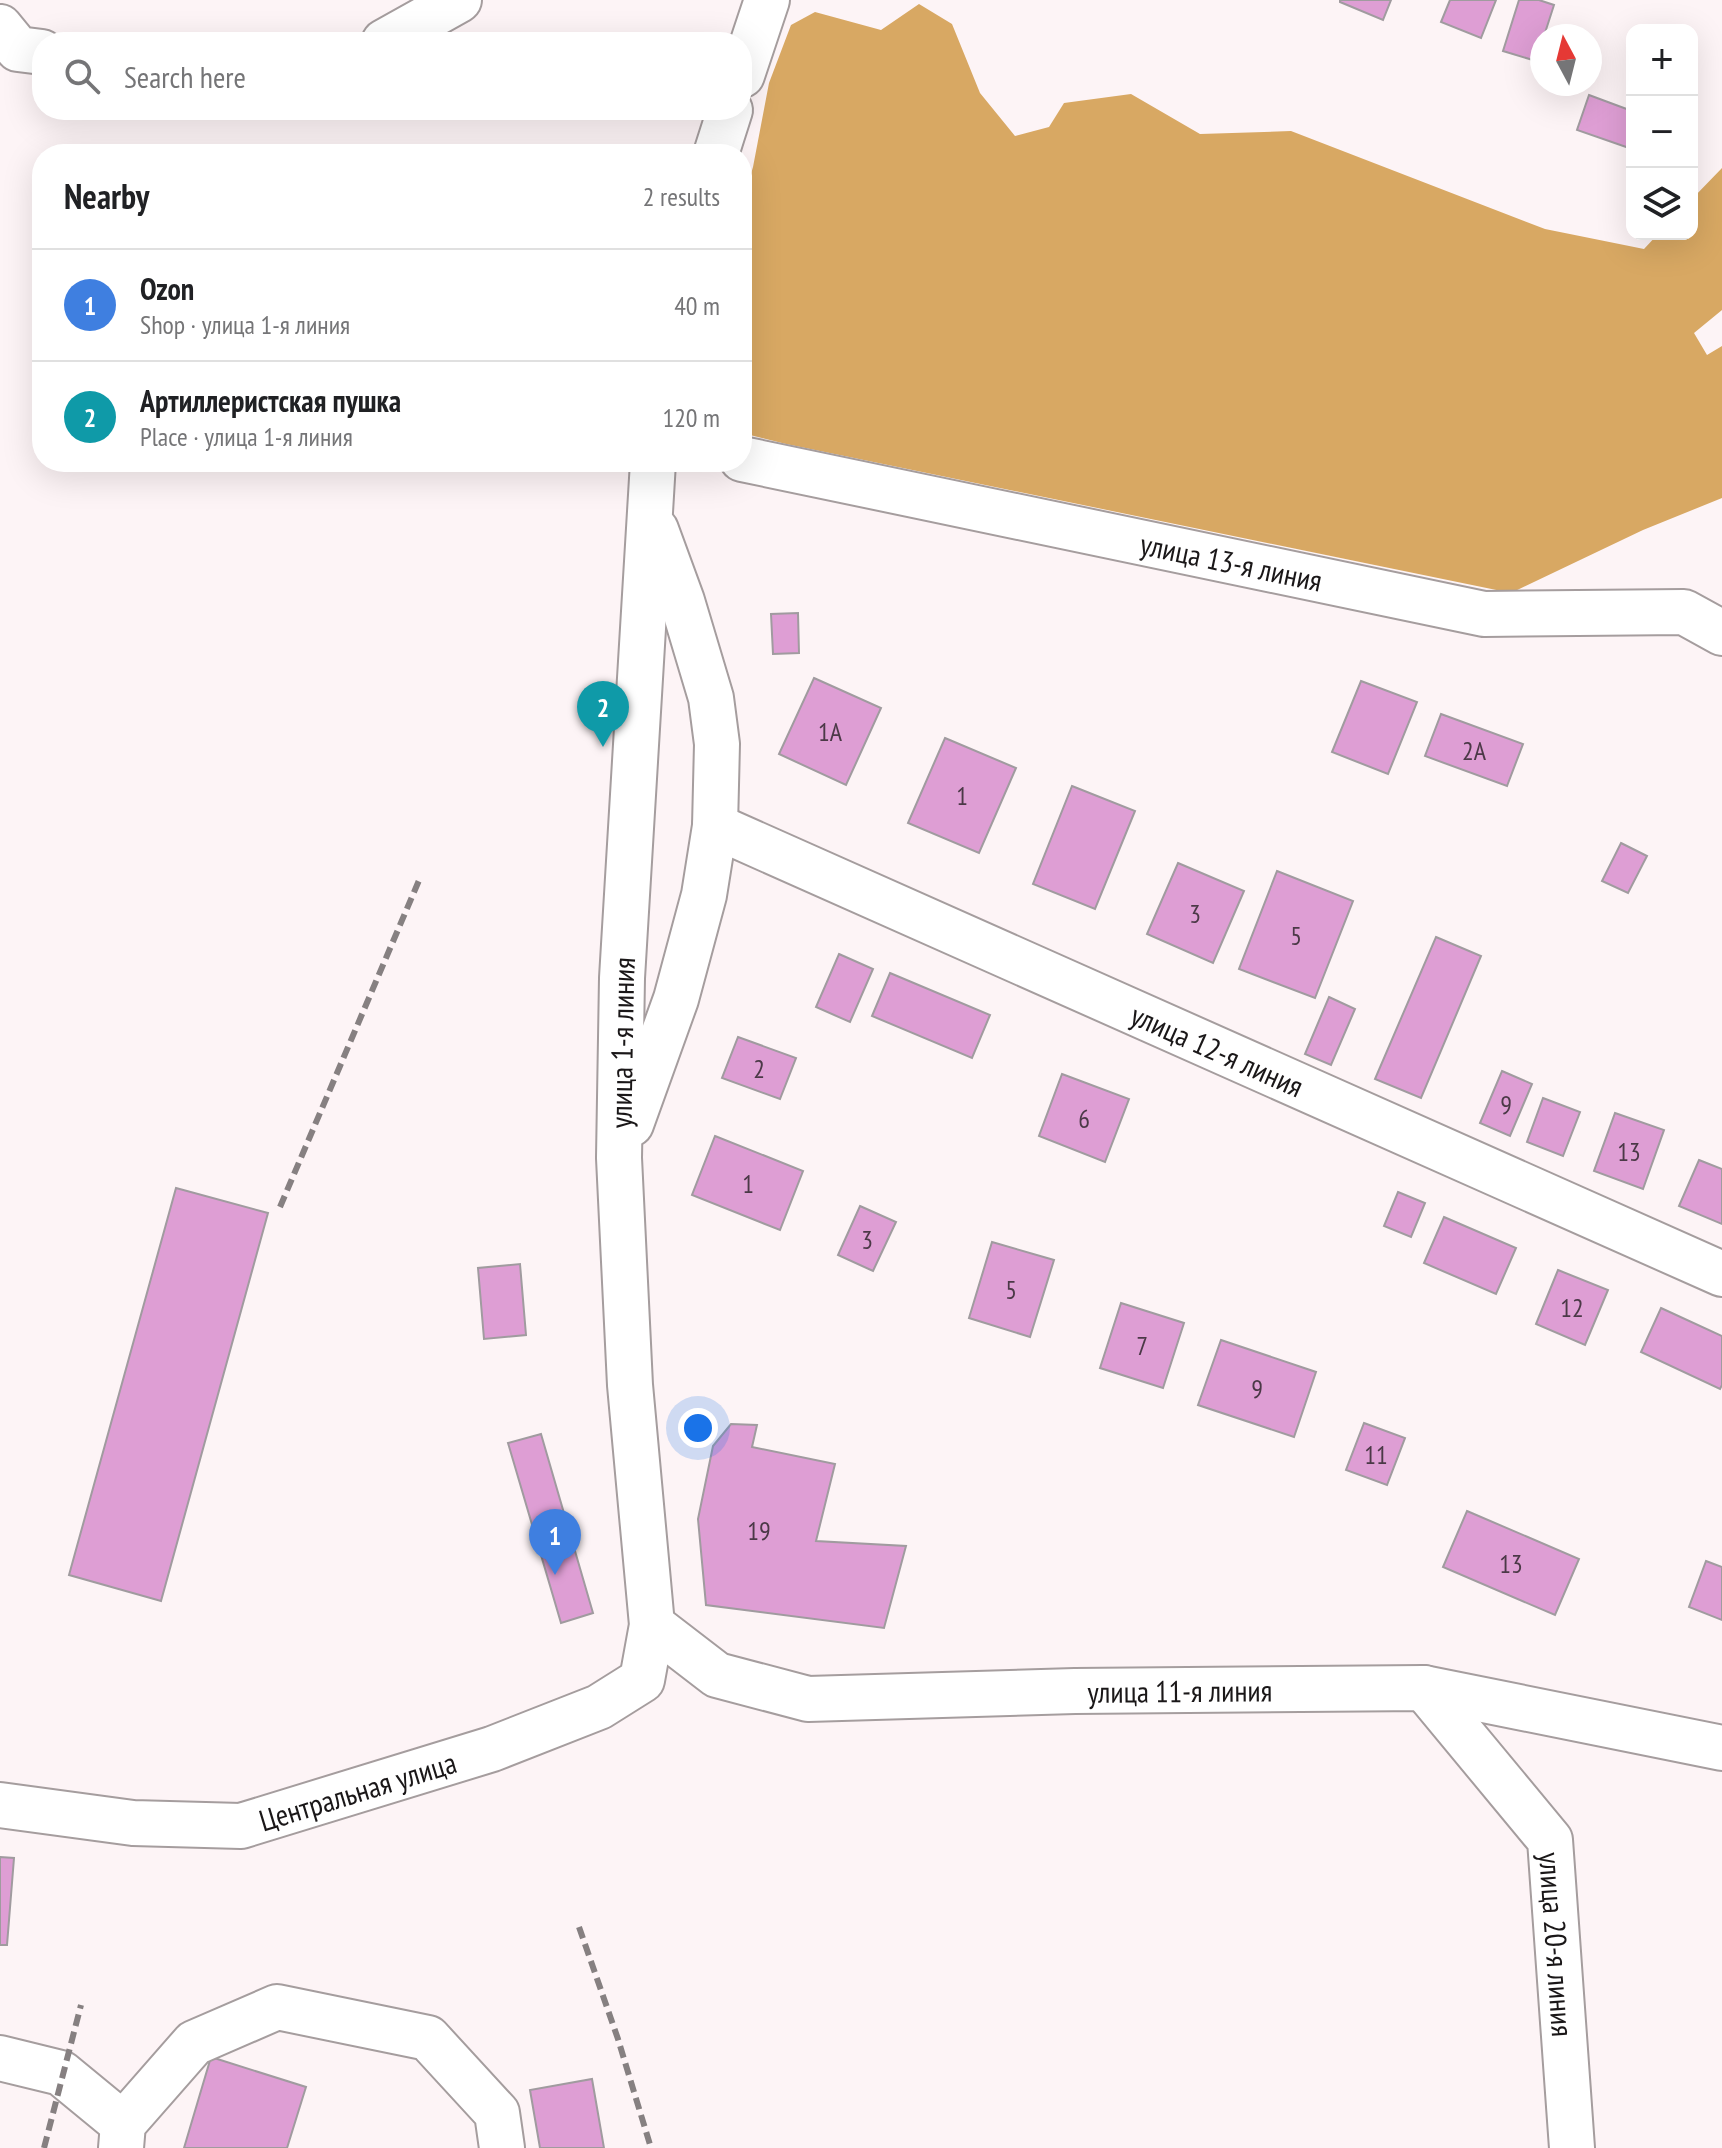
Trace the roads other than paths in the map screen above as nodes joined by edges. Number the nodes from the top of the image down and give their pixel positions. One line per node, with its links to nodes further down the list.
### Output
1 (459, 0): 4 (street)
2 (767, 0): 5 (street)
3 (0, 27): 6 (street)
4 (402, 32)
5 (752, 45)
6 (32, 51)
7 (727, 120): 8 (street)
8 (719, 144)
9 (752, 461): 12 (street, улица 13-я линия)
10 (652, 472): 11 (street, улица 1-я линия)
11 (650, 513): 13 (street); 14 (street, улица 1-я линия)
12 (1722, 633)
13 (715, 826): 14 (street); 15 (street, улица 12-я линия)
14 (619, 1158): 16 (street, улица 1-я линия)
15 (1722, 1274)
16 (652, 1625): 17 (street, улица 11-я линия); 19 (street, Центральная улица)
17 (1424, 1688): 18 (street, улица 11-я линия); 23 (street, улица 20-я линия)
18 (1722, 1748)
19 (0, 1805)
20 (0, 2058): 21 (street)
21 (122, 2136): 22 (street)
22 (502, 2148)
23 (1572, 2148)

